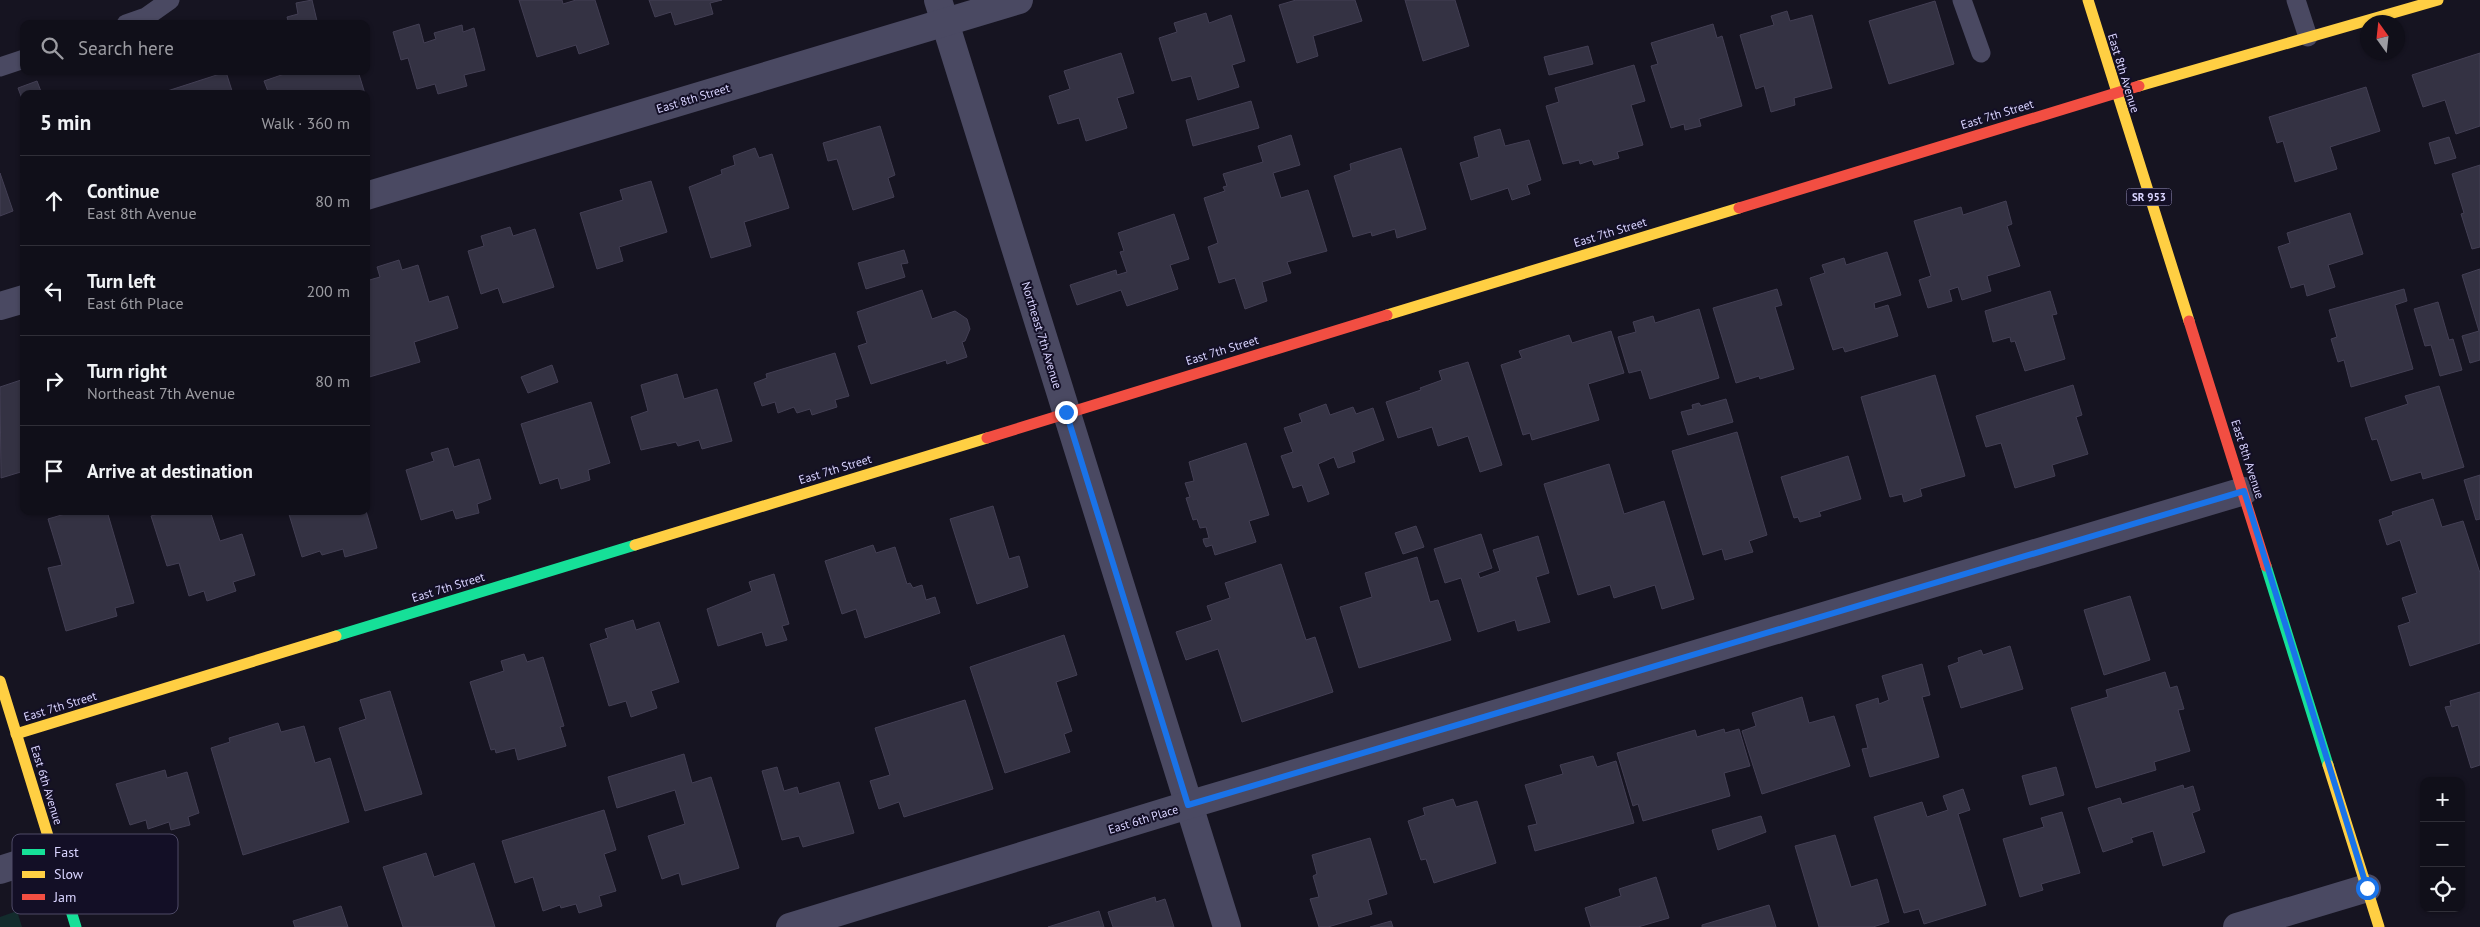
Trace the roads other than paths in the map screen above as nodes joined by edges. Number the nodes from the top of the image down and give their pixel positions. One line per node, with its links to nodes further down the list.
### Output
1 (170, 0): 8 (lane)
2 (1019, 0): 7 (street, East 8th Street)
3 (1962, 0): 10 (lane)
4 (2088, 0): 13 (street, East 8th Avenue / SR 953)
5 (2296, 0): 9 (lane)
6 (2438, 0): 9 (street, East 7th Street)
7 (941, 11): 14 (street, East 8th Street); 17 (street, Northeast 7th Avenue)
8 (137, 20)
9 (2308, 37): 13 (street, East 7th Street)
10 (1981, 53)
11 (20, 60): 12 (lane)
12 (0, 67)
13 (2116, 93): 17 (street, East 7th Street); 18 (street, East 8th Avenue / SR 953)
14 (370, 195)
15 (20, 300): 16 (street)
16 (0, 306)
17 (1066, 412): 20 (street, East 7th Street); 21 (street, Northeast 7th Avenue)
18 (2244, 491): 21 (street, East 6th Place); 25 (street, East 8th Avenue / SR 953)
19 (0, 681): 20 (street, East 6th Avenue)
20 (16, 734): 22 (street, East 6th Avenue)
21 (1188, 805): 28 (street, East 6th Place); 29 (street, Northeast 7th Avenue)
22 (47, 834)
23 (12, 866): 24 (street)
24 (0, 870)
25 (2367, 888): 30 (street); 31 (street, East 8th Avenue / SR 953)
26 (72, 914): 27 (street, East 6th Avenue)
27 (76, 927)
28 (790, 927)
29 (1227, 927)
30 (2237, 927)
31 (2379, 927)

